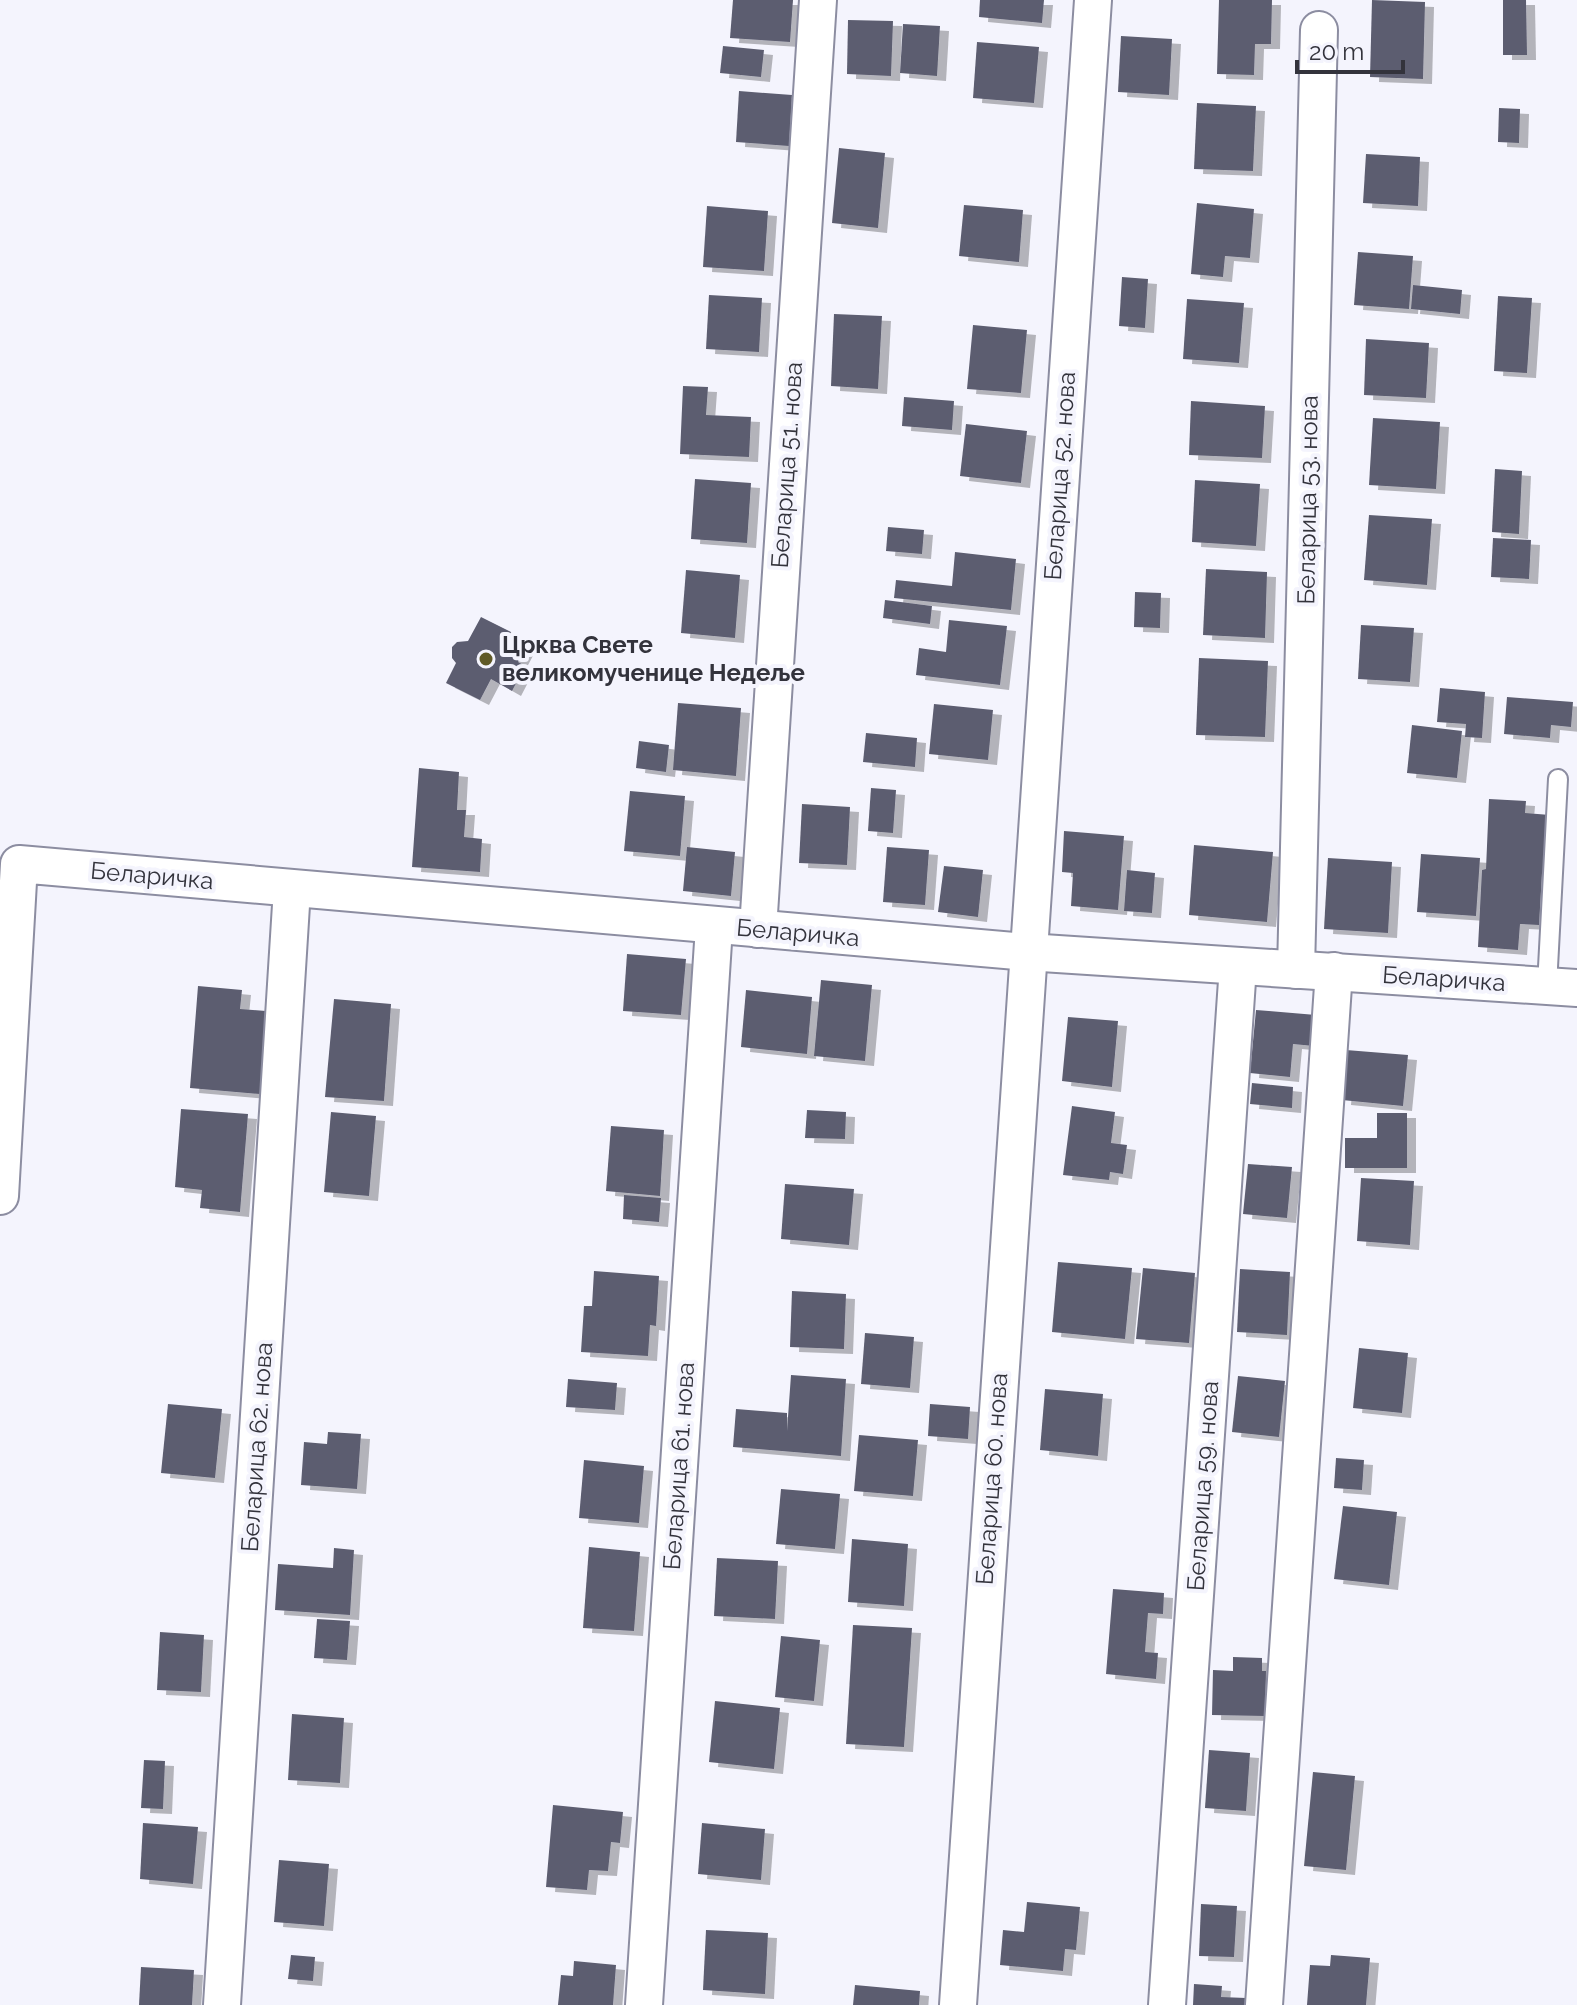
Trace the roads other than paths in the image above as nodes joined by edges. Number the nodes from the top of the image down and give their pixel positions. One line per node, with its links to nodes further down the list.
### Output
1 (818, 0): 7 (street, Беларица 51. нова)
2 (1093, 0): 8 (street, Беларица 52. нова)
3 (1319, 30): 10 (street, Беларица 53. нова)
4 (1558, 779): 12 (lane)
5 (292, 889): 6 (street, Беларичка); 13 (street, Беларичка); 14 (street, Беларица 62. нова)
6 (714, 927): 7 (street, Беларичка); 15 (street, Беларица 61. нова)
7 (758, 929): 8 (street, Беларичка)
8 (1027, 952): 9 (street, Беларичка); 16 (street, Беларица 60. нова)
9 (1238, 966): 10 (street, Беларичка); 17 (street, Беларица 59. нова)
10 (1296, 970): 11 (street, Беларичка)
11 (1334, 971): 12 (street, Беларичка); 18 (street)
12 (1562, 987)
13 (0, 1196)
14 (222, 2005)
15 (644, 2005)
16 (958, 2005)
17 (1167, 2005)
18 (1264, 2005)

